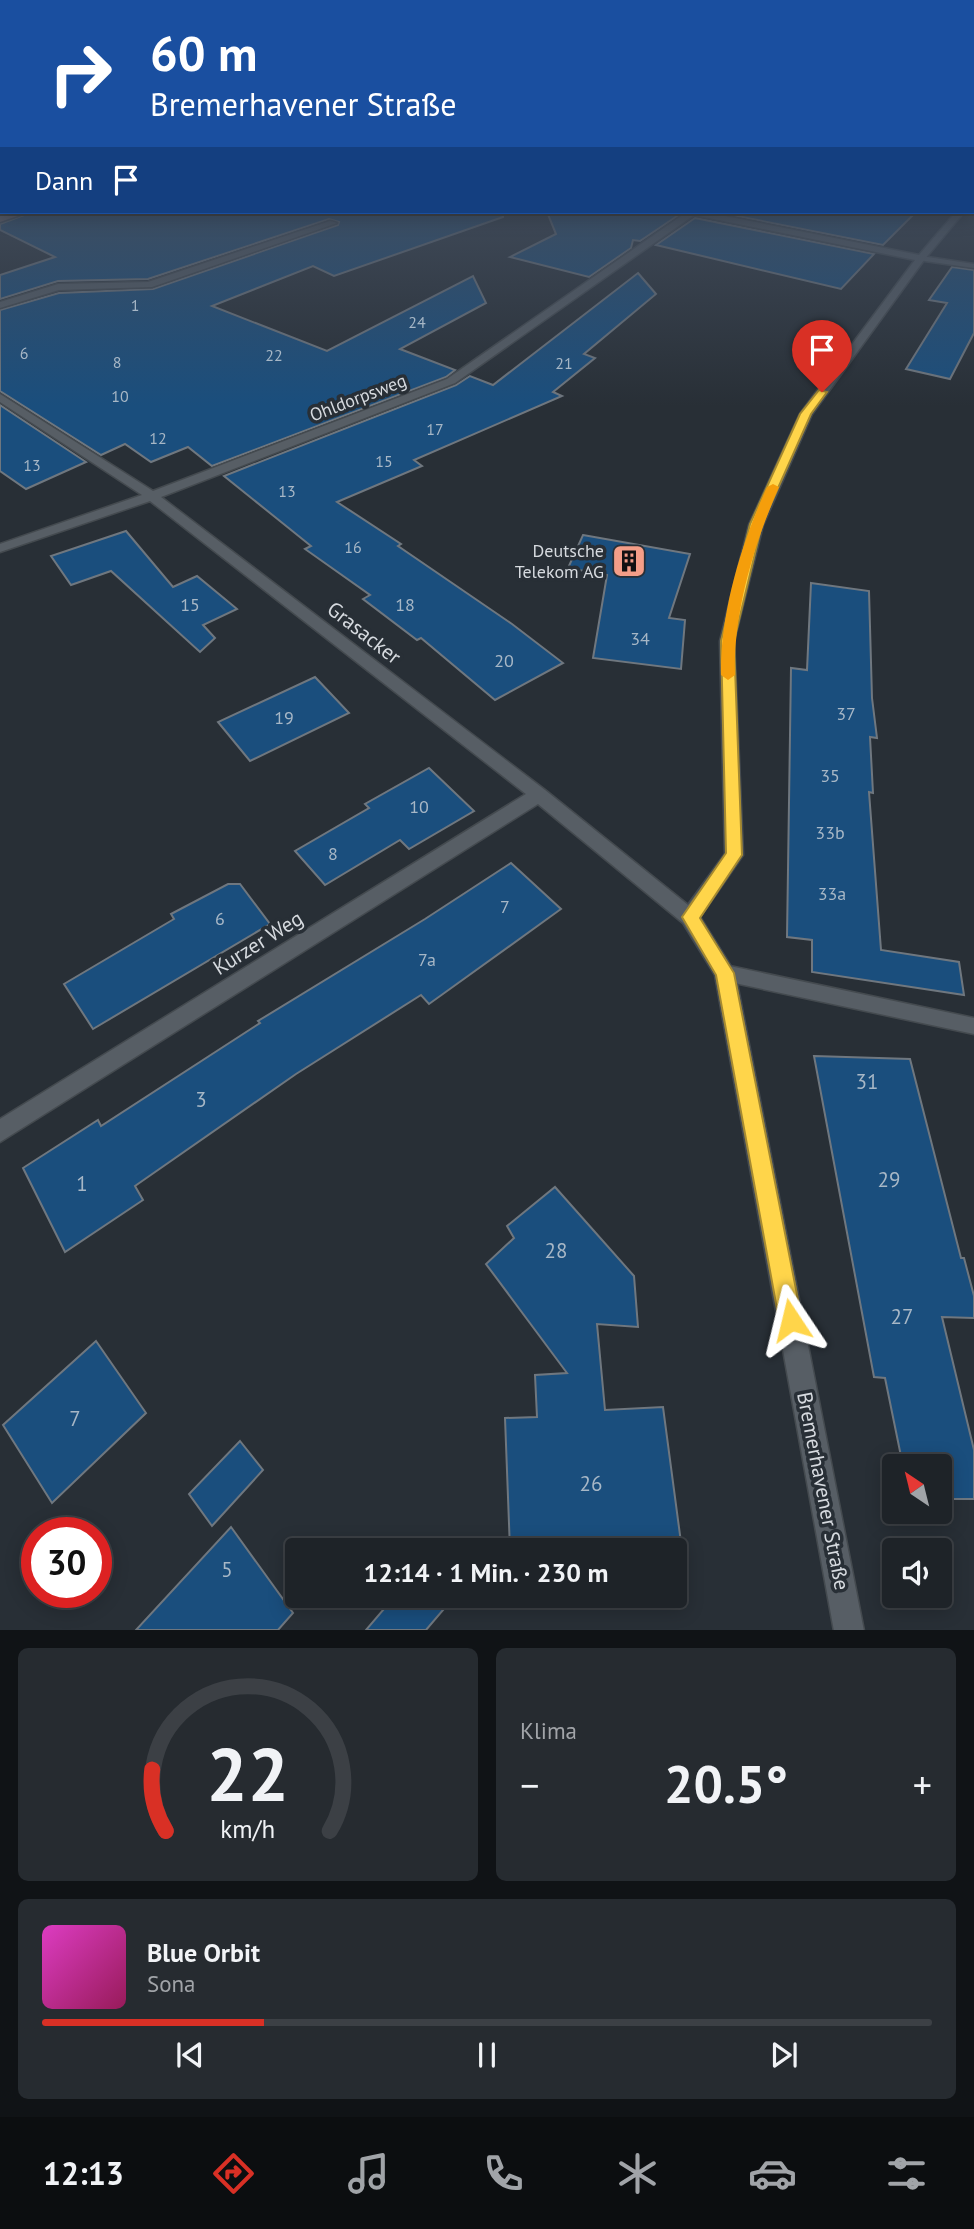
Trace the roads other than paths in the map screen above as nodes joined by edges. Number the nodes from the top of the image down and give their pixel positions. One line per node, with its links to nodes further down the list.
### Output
1 (241, 254): 7 (street)
2 (633, 254): 9 (street, Ohldorpsweg)
3 (902, 254): 5 (street)
4 (924, 254): 5 (street)
5 (921, 258): 6 (lane); 12 (street)
6 (974, 266)
7 (0, 305)
8 (0, 397): 9 (street, Grasacker)
9 (152, 496): 10 (street, Ohldorpsweg); 11 (street, Grasacker)
10 (0, 548)
11 (539, 794): 12 (street, Grasacker); 15 (street, Kurzer Weg)
12 (690, 917): 13 (street, Bremerhavener Straße)
13 (725, 973): 14 (lane); 16 (street, Bremerhavener Straße)
14 (974, 1027)
15 (0, 1131)
16 (849, 1630)

